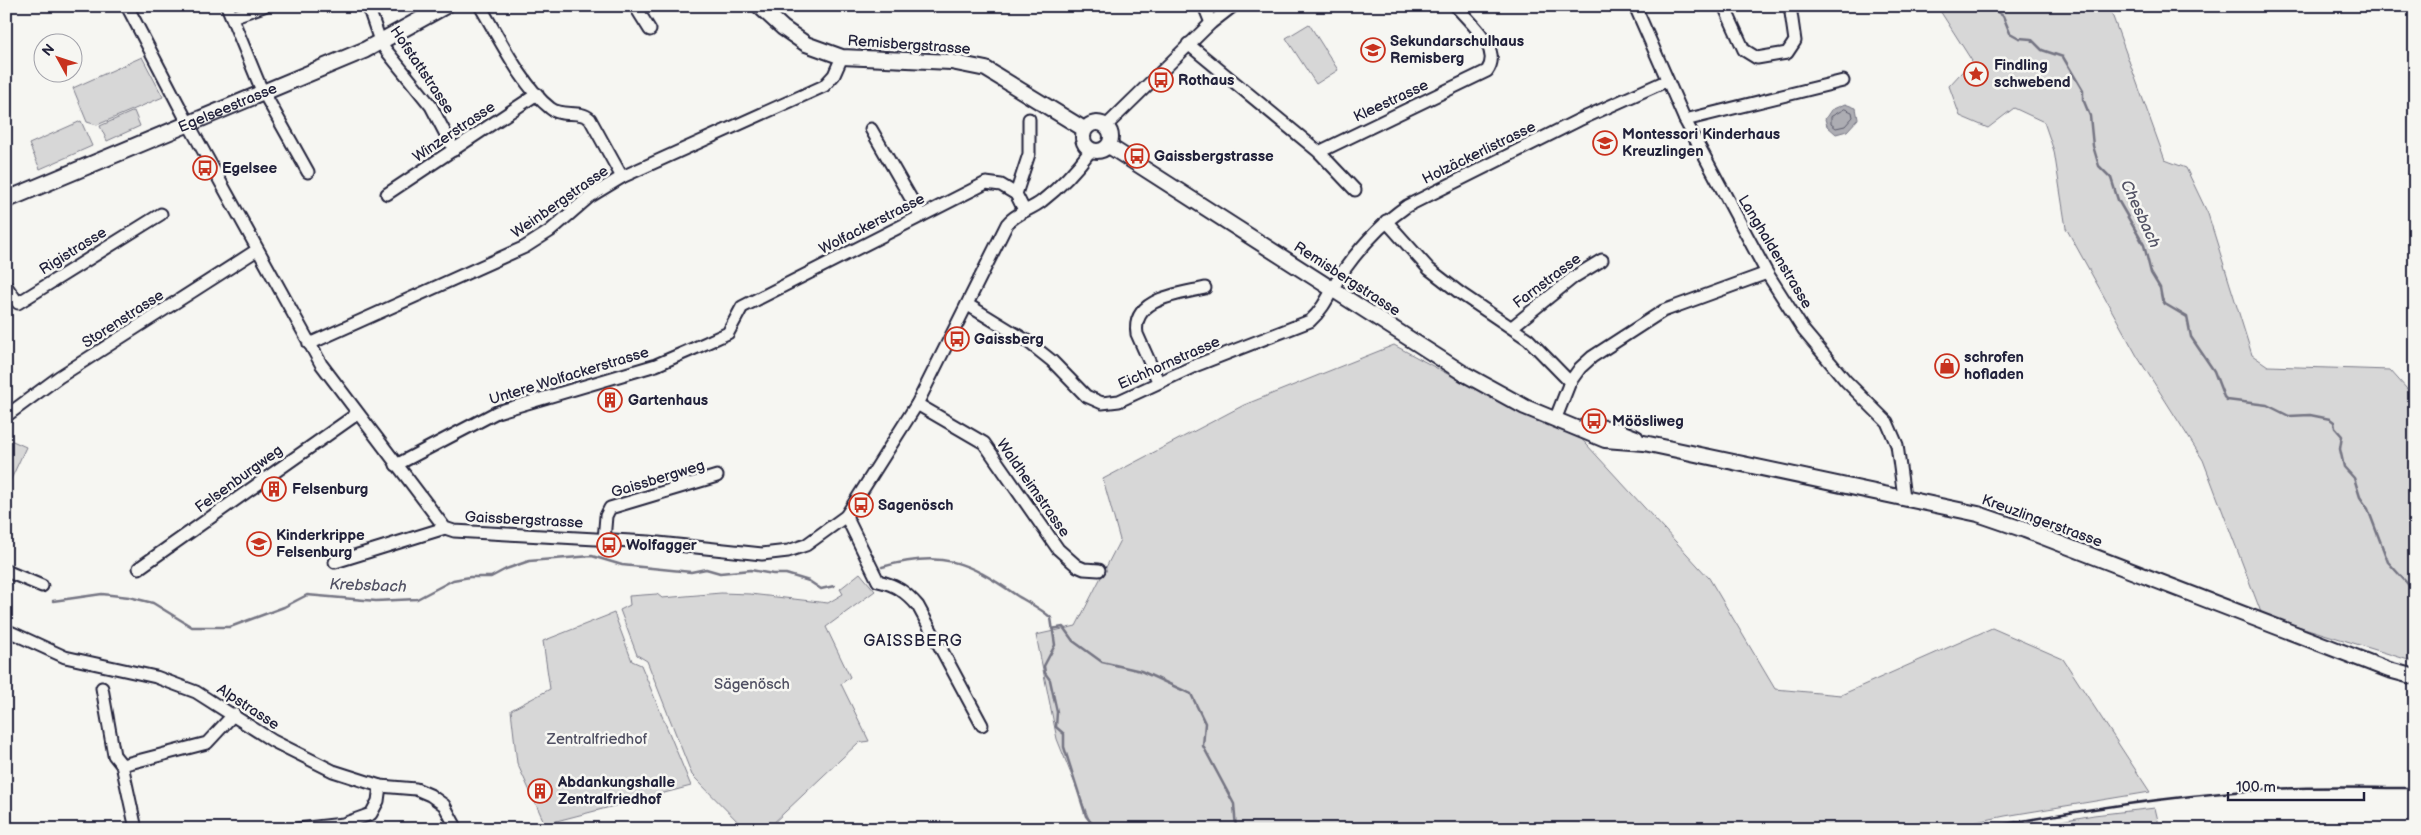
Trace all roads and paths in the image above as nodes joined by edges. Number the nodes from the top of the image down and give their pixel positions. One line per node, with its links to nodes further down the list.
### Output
1 (127, 6): 26 (street, Gaissbergstrasse)
2 (264, 6): 14 (street)
3 (368, 6): 17 (street, Hofstattstrasse)
4 (445, 6): 17 (main road, Egelseestrasse)
5 (480, 6): 23 (street)
6 (635, 6): 16 (street)
7 (759, 6): 19 (street, Remisbergstrasse)
8 (1204, 6): 15 (street)
9 (1233, 6): 15 (street)
10 (1456, 6): 33 (street, Kleestrasse)
11 (1635, 6): 20 (street, Langhaldenstrasse)
12 (1724, 6): 13 (street)
13 (1790, 6)
14 (230, 11): 22 (street)
15 (1211, 23): 18 (street)
16 (650, 30)
17 (382, 42): 22 (main road, Egelseestrasse); 31 (street, Hofstattstrasse)
18 (1188, 44): 27 (street); 33 (street)
19 (842, 57): 28 (street, Remisbergstrasse); 35 (street, Weinbergstrasse)
20 (1666, 81): 25 (street, Langhaldenstrasse); 43 (street, Holzäckerlistrasse)
21 (1843, 81): 25 (street)
22 (263, 91): 26 (main road, Egelseestrasse); 34 (street)
23 (537, 94): 31 (street, Winzerstrasse); 35 (street)
24 (1029, 119): 38 (street)
25 (1685, 120): 46 (street, Langhaldenstrasse)
26 (188, 123): 39 (main road, Egelseestrasse); 44 (street, Gaissbergstrasse)
27 (1106, 126): 28 (street); 30 (street)
28 (1084, 129): 32 (street)
29 (871, 130): 42 (street)
30 (1109, 146): 32 (street); 49 (street, Remisbergstrasse)
31 (454, 150): 37 (street, Winzerstrasse)
32 (1090, 150): 40 (street, Gaissbergstrasse)
33 (1319, 152): 36 (street)
34 (308, 172)
35 (622, 178): 53 (street, Weinbergstrasse)
36 (1355, 190)
37 (387, 194)
38 (1016, 194): 40 (street); 42 (street, Wolfackerstrasse)
39 (6, 200)
40 (1024, 210): 50 (street, Gaissbergstrasse)
41 (160, 214): 47 (street, Rigistrasse)
42 (921, 216): 51 (street, Wolfackerstrasse)
43 (1386, 221): 49 (street, Holzäckerlistrasse); 52 (street)
44 (257, 250): 53 (street, Gaissbergstrasse); 58 (street, Storenstrasse)
45 (1602, 260): 52 (street, Farnstrasse)
46 (1767, 273): 55 (street); 63 (street, Langhaldenstrasse)
47 (6, 286)
48 (1205, 288): 54 (street)
49 (1333, 289): 54 (street, Eichhornstrasse); 59 (street, Remisbergstrasse)
50 (968, 305): 54 (street, Eichhornstrasse); 56 (street, Gaissbergstrasse)
51 (742, 307): 61 (street, Untere Wolfackerstrasse)
52 (1512, 327): 55 (street)
53 (308, 344): 57 (street, Gaissbergstrasse)
54 (1158, 381)
55 (1570, 382): 59 (street)
56 (916, 404): 64 (street, Gaissbergstrasse); 69 (street, Waldheimstrasse)
57 (357, 414): 61 (street, Gaissbergstrasse); 68 (street, Felsenburgweg)
58 (6, 416)
59 (1555, 420): 60 (street, Remisbergstrasse)
60 (1644, 443): 63 (street, Kreuzlingerstrasse)
61 (396, 464): 65 (street, Gaissbergstrasse)
62 (716, 476): 66 (street, Gaissbergweg)
63 (1904, 497): 73 (street, Kreuzlingerstrasse)
64 (846, 516): 66 (street, Gaissbergstrasse); 76 (street)
65 (445, 528): 66 (street, Gaissbergstrasse); 67 (street)
66 (604, 540)
67 (335, 562)
68 (139, 568)
69 (1099, 570)
70 (6, 571): 71 (street)
71 (42, 586)
72 (6, 630): 75 (street, Alpstrasse)
73 (2415, 677)
74 (102, 688): 77 (street)
75 (234, 714): 77 (street); 78 (street, Alpstrasse)
76 (982, 725)
77 (122, 765): 79 (street)
78 (380, 786): 80 (street); 81 (street, Alpstrasse)
79 (136, 829)
80 (298, 829)
81 (457, 829)

